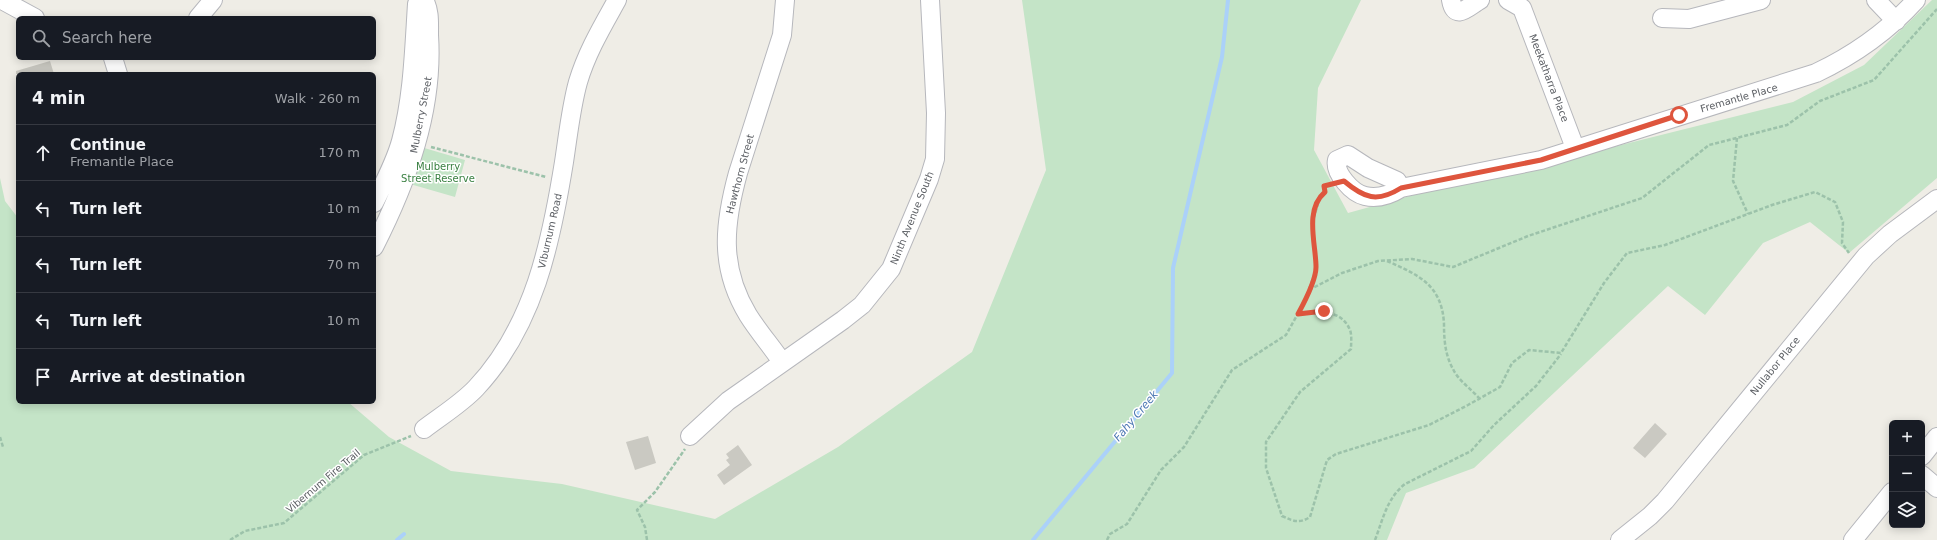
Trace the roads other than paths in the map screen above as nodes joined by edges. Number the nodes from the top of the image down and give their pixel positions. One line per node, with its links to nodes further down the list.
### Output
1 (2, 0): 14 (street)
2 (214, 0): 15 (street)
3 (420, 0): 22 (street, Mulberry Street)
4 (424, 0): 24 (street, Mulberry Street)
5 (617, 0): 26 (street, Viburnum Road)
6 (785, 0): 25 (street, Hawthorn Street)
7 (930, 0): 25 (street, Ninth Avenue South)
8 (1451, 0): 9 (street)
9 (1480, 0)
10 (1761, 0): 16 (street)
11 (1876, 0): 17 (street)
12 (1916, 0): 17 (street, Fremantle Place)
13 (1518, 2): 20 (street, Meekatharra Place)
14 (31, 16)
15 (200, 16)
16 (1662, 18)
17 (1896, 21): 20 (street, Fremantle Place)
18 (114, 60): 19 (street)
19 (117, 72)
20 (1575, 148): 21 (street, Fremantle Place)
21 (1401, 188): 21 (street, Fremantle Place)
22 (376, 199)
23 (1937, 199): 33 (street, Nullabor Place)
24 (376, 243)
25 (782, 362): 27 (street, Ninth Avenue South)
26 (424, 429)
27 (690, 436)
28 (1937, 437): 29 (street)
29 (1925, 452)
30 (1925, 478): 31 (street)
31 (1937, 488)
32 (1889, 496): 34 (street)
33 (1620, 540)
34 (1853, 540)

